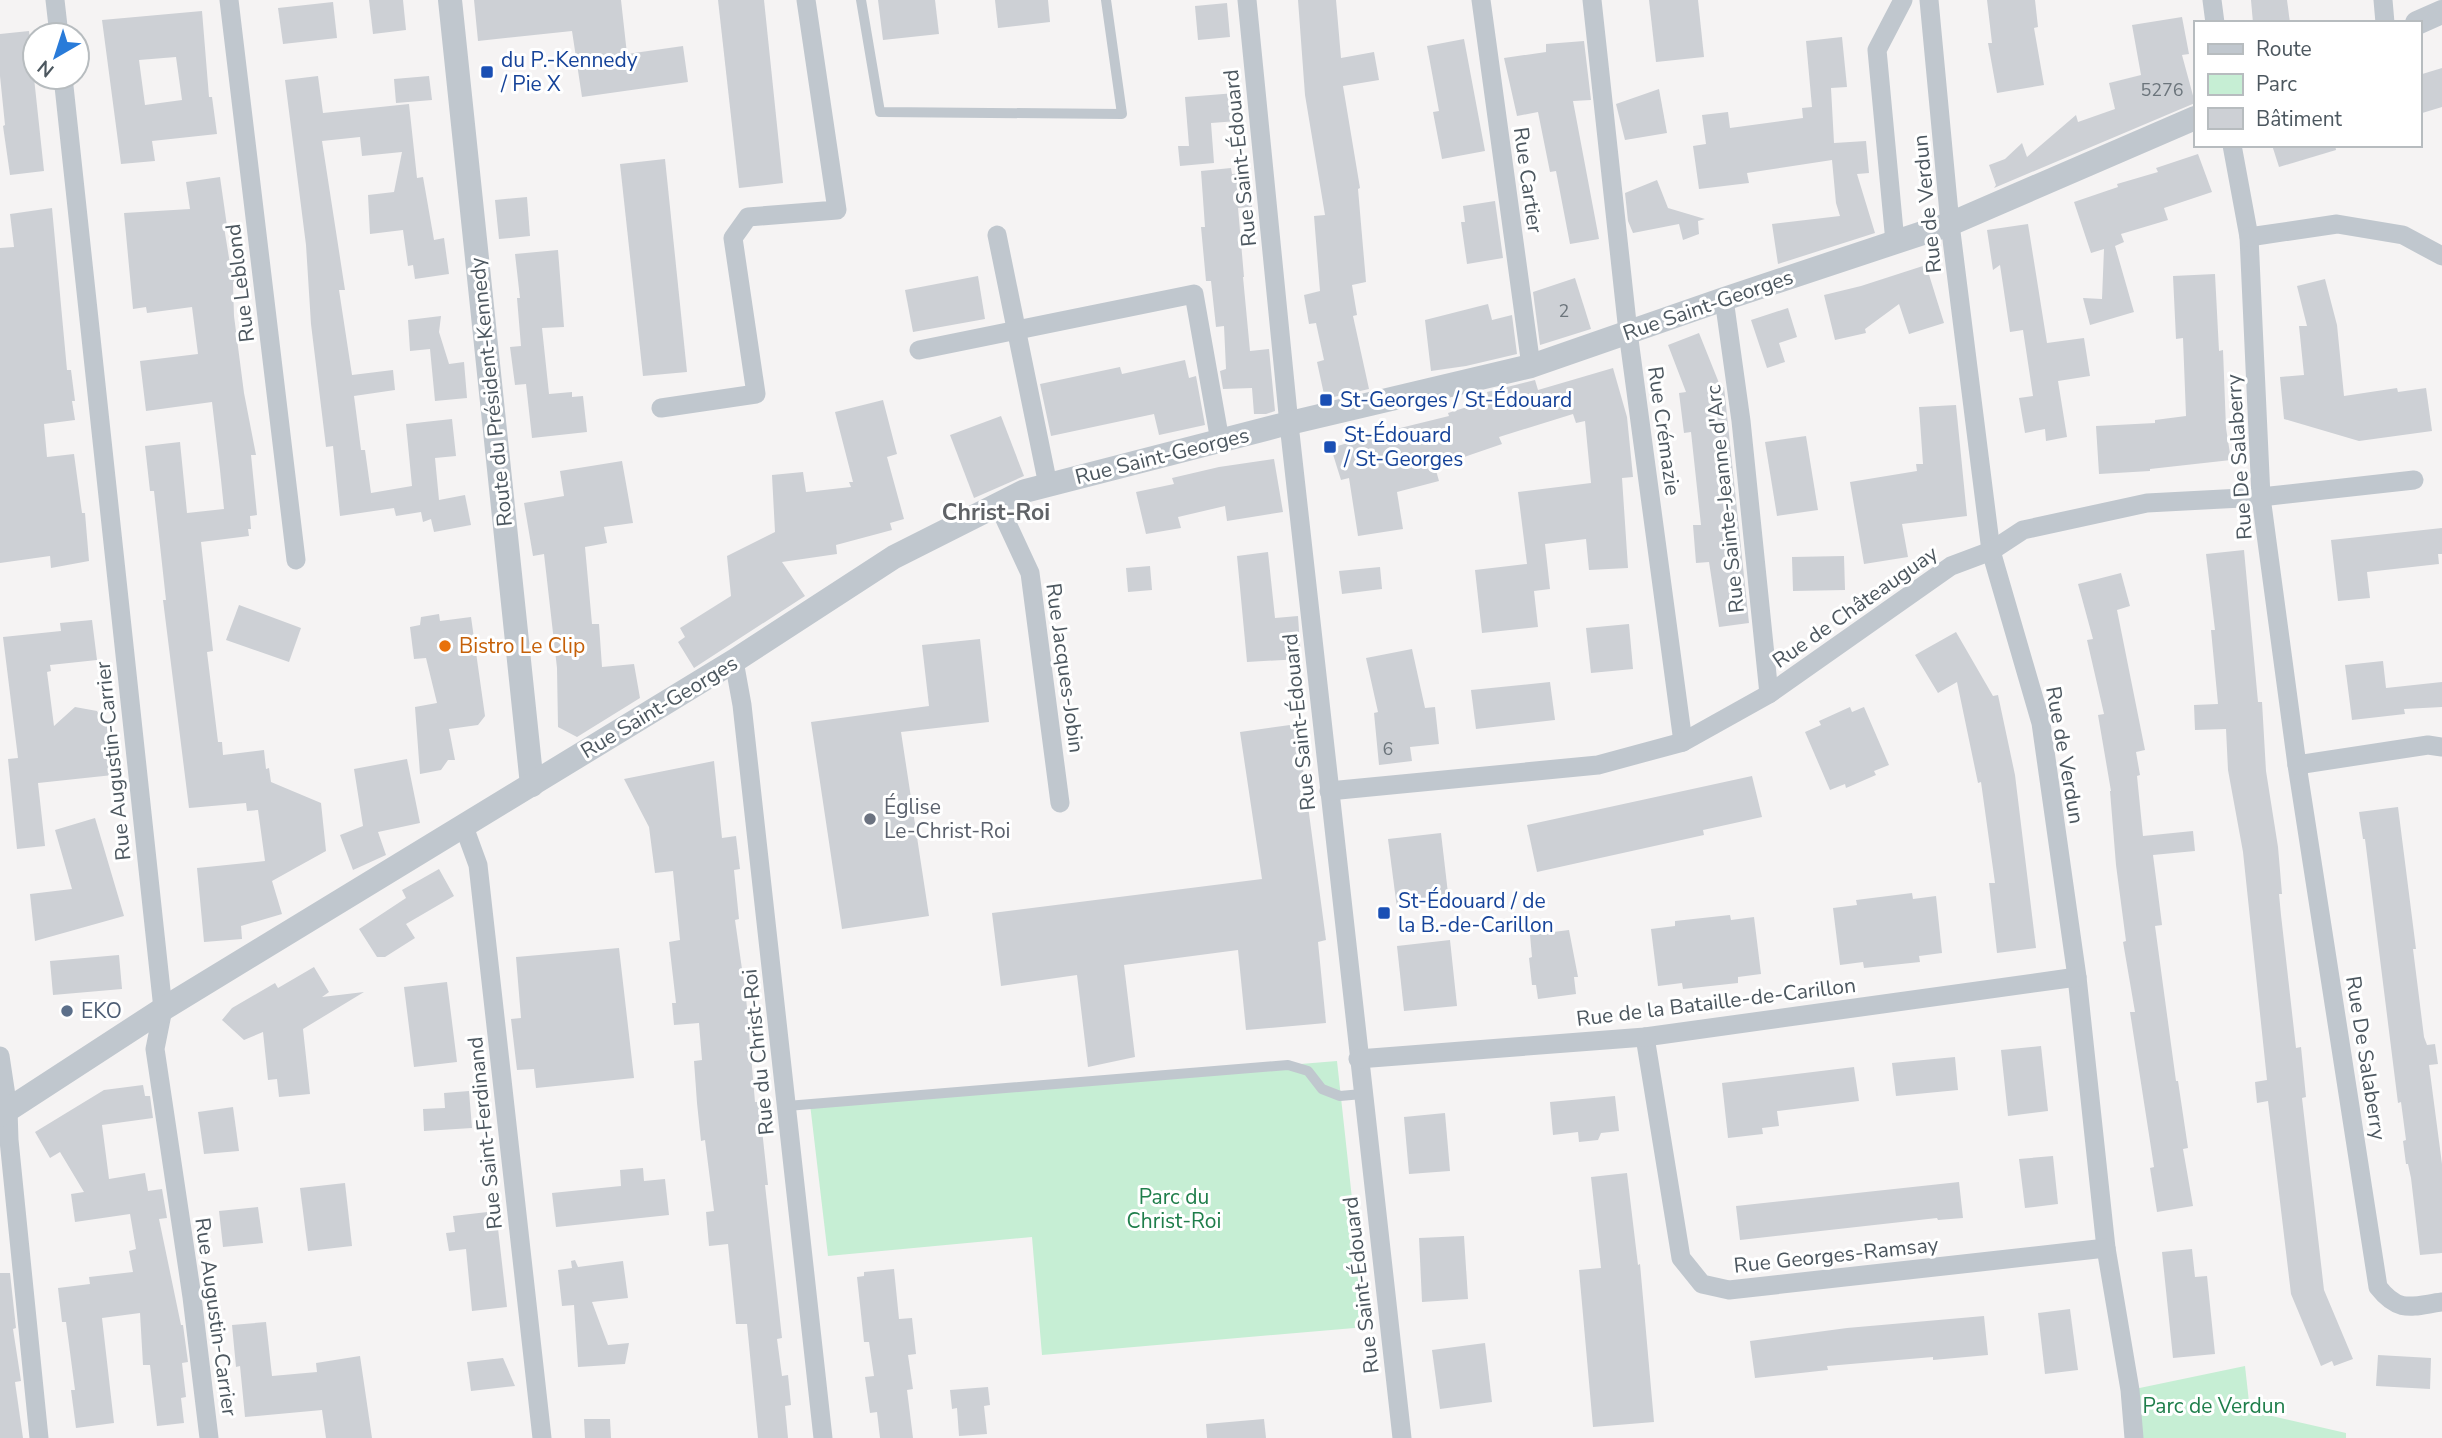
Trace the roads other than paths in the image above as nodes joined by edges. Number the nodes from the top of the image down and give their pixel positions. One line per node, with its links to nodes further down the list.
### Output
1 (55, 0): 15 (street)
2 (229, 0): 40 (street, Rue Leblond)
3 (450, 0): 46 (street, Route du Président-Kennedy)
4 (806, 0): 32 (street)
5 (861, 0): 6 (lane)
6 (1106, 0)
7 (1247, 0): 33 (street, Rue Saint-Édouard)
8 (1481, 0): 31 (street, Rue Cartier)
9 (1592, 0): 29 (street, Rue Crémazie)
10 (1903, 0): 25 (street, Rue de Verdun)
11 (1929, 0): 22 (street, Rue de Verdun)
12 (2212, 0): 16 (street)
13 (2383, 0): 17 (street)
14 (2442, 12): 18 (street)
15 (57, 21)
16 (2215, 21)
17 (2385, 21)
18 (2421, 21)
19 (65, 91): 51 (street, Rue Augustin-Carrier)
20 (2194, 118): 22 (street, Rue Saint-Georges)
21 (2232, 147): 24 (street, Rue De Salaberry)
22 (1951, 224): 25 (street, Rue Saint-Georges); 39 (street, Rue de Verdun)
23 (997, 236): 28 (street)
24 (2249, 237): 26 (street); 37 (street, Rue De Salaberry)
25 (1895, 243): 27 (street, Rue Saint-Georges)
26 (2442, 257)
27 (1724, 299): 29 (street, Rue Saint-Georges); 42 (street, Rue Sainte-Jeanne d'Arc)
28 (1017, 330): 30 (street); 34 (street); 36 (street)
29 (1628, 332): 31 (street, Rue Saint-Georges); 43 (street, Rue Crémazie)
30 (919, 350)
31 (1531, 366): 33 (street, Rue Saint-Georges)
32 (661, 408)
33 (1289, 424): 34 (street, Rue Saint-Georges); 47 (street, Rue Saint-Édouard)
34 (1220, 441): 36 (street, Rue Saint-Georges)
35 (2414, 480): 37 (street, Rue de Châteauguay)
36 (1048, 485): 38 (street, Rue Saint-Georges)
37 (2261, 497): 39 (street, Rue de Châteauguay); 45 (street, Rue De Salaberry)
38 (998, 504): 41 (street, Rue Saint-Georges); 48 (street, Rue Jacques-Jobin)
39 (1991, 551): 42 (street, Rue de Châteauguay); 50 (street, Rue de Verdun)
40 (296, 560)
41 (734, 661): 46 (street, Rue Saint-Georges); 56 (street, Rue du Christ-Roi)
42 (1769, 694): 43 (street, Rue de Châteauguay)
43 (1683, 743): 47 (street, Rue de Châteauguay)
44 (2442, 747): 45 (street)
45 (2297, 765): 59 (street, Rue De Salaberry)
46 (532, 785): 49 (street, Rue Saint-Georges)
47 (1329, 791): 54 (street, Rue Saint-Édouard)
48 (1060, 803)
49 (463, 824): 51 (street, Rue Saint-Georges); 62 (street, Rue Saint-Ferdinand)
50 (2077, 976): 52 (street, Rue de la Bataille-de-Carillon); 58 (street, Rue de Verdun)
51 (163, 1009): 57 (street, Rue Saint-Georges); 61 (street, Rue Augustin-Carrier)
52 (1645, 1037): 54 (street, Rue de la Bataille-de-Carillon); 58 (street, Rue Georges-Ramsay)
53 (0, 1056): 57 (street)
54 (1358, 1059): 55 (street, Rue Saint-Édouard)
55 (1362, 1094): 56 (lane); 64 (street, Rue Saint-Édouard)
56 (787, 1107): 63 (street, Rue du Christ-Roi)
57 (4, 1112): 60 (street)
58 (2106, 1248): 65 (street, Rue de Verdun)
59 (2442, 1303)
60 (39, 1438)
61 (209, 1438)
62 (542, 1438)
63 (823, 1438)
64 (1402, 1438)
65 (2134, 1438)

